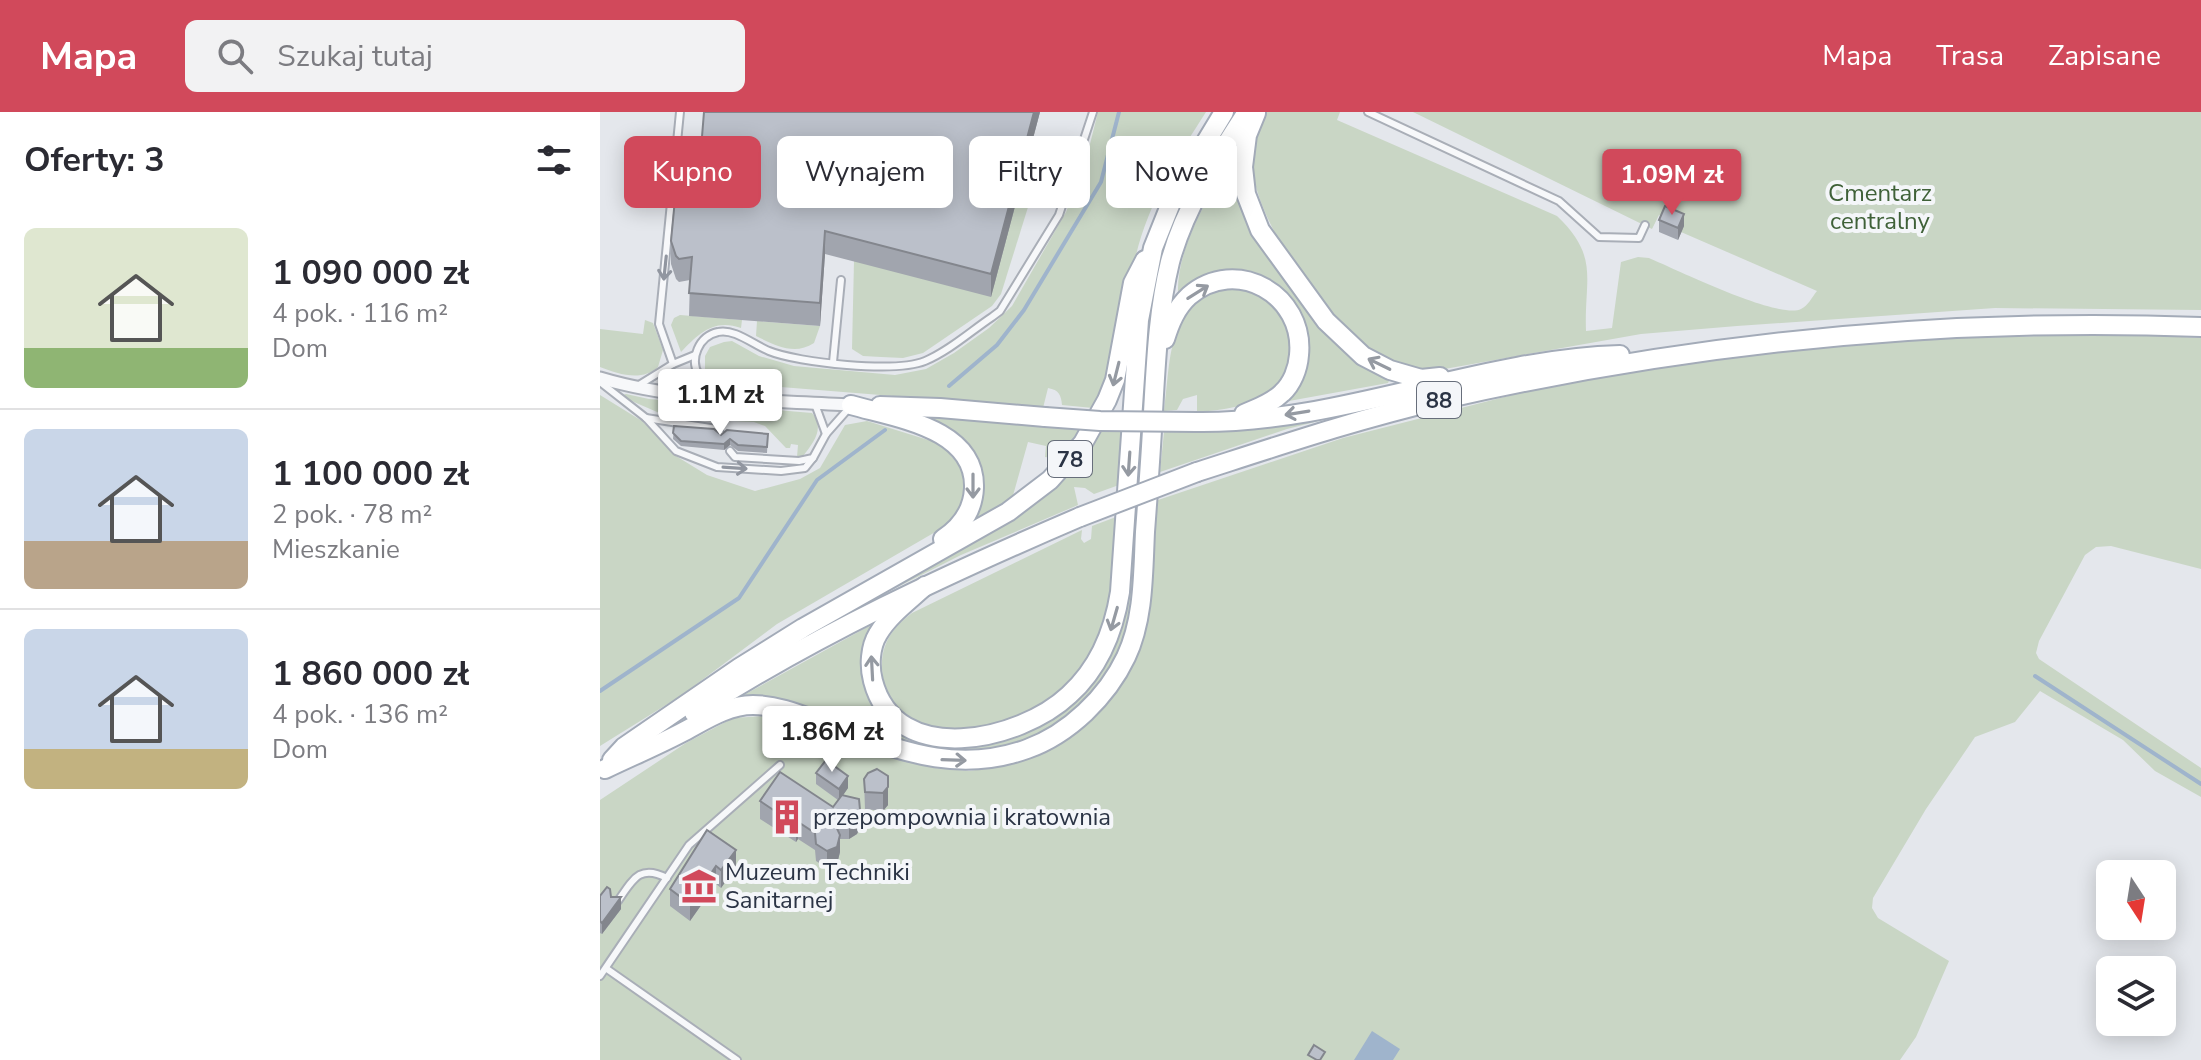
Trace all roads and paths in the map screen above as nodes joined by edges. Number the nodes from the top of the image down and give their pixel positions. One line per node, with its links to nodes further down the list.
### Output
1 (680, 112): 16 (lane, one-way to 16)
2 (1093, 112): 15 (lane)
3 (1214, 112): 8 (lane)
4 (1224, 112): 8 (main road, 78)
5 (1247, 112): 23 (main road)
6 (1256, 112): 17 (main road, one-way to 6)
7 (1368, 112): 9 (lane)
8 (1209, 135): 10 (main road, 78)
9 (1645, 225)
10 (1153, 248): 30 (main road, 78, one-way to 30); 31 (main road, one-way to 31)
11 (841, 280): 15 (lane)
12 (2201, 327): 13 (main road, 88)
13 (1687, 353): 17 (main road); 31 (main road, 88, bridge)
14 (695, 355): 15 (lane); 16 (lane); 20 (lane)
15 (833, 362)
16 (673, 364): 19 (lane)
17 (1510, 369): 25 (main road, one-way to 25)
18 (600, 380): 19 (street); 24 (lane)
19 (634, 388): 20 (street)
20 (721, 396): 21 (street)
21 (815, 403): 22 (street); 26 (lane)
22 (851, 405): 25 (main road, bridge); 26 (lane); 30 (main road, one-way to 30)
23 (1153, 413): 25 (main road, one-way to 25); 33 (main road, one-way to 23)
24 (646, 418): 27 (lane); 29 (lane, one-way to 29)
25 (1196, 422)
26 (826, 434): 29 (lane)
27 (721, 435)
28 (730, 451): 29 (lane)
29 (813, 458)
30 (878, 584): 33 (main road, 78)
31 (925, 586): 33 (main road, 88)
32 (780, 765): 34 (lane)
33 (602, 771)
34 (667, 878): 35 (lane); 36 (lane)
35 (615, 904)
36 (607, 969): 37 (lane); 38 (lane)
37 (600, 976)
38 (737, 1060)

